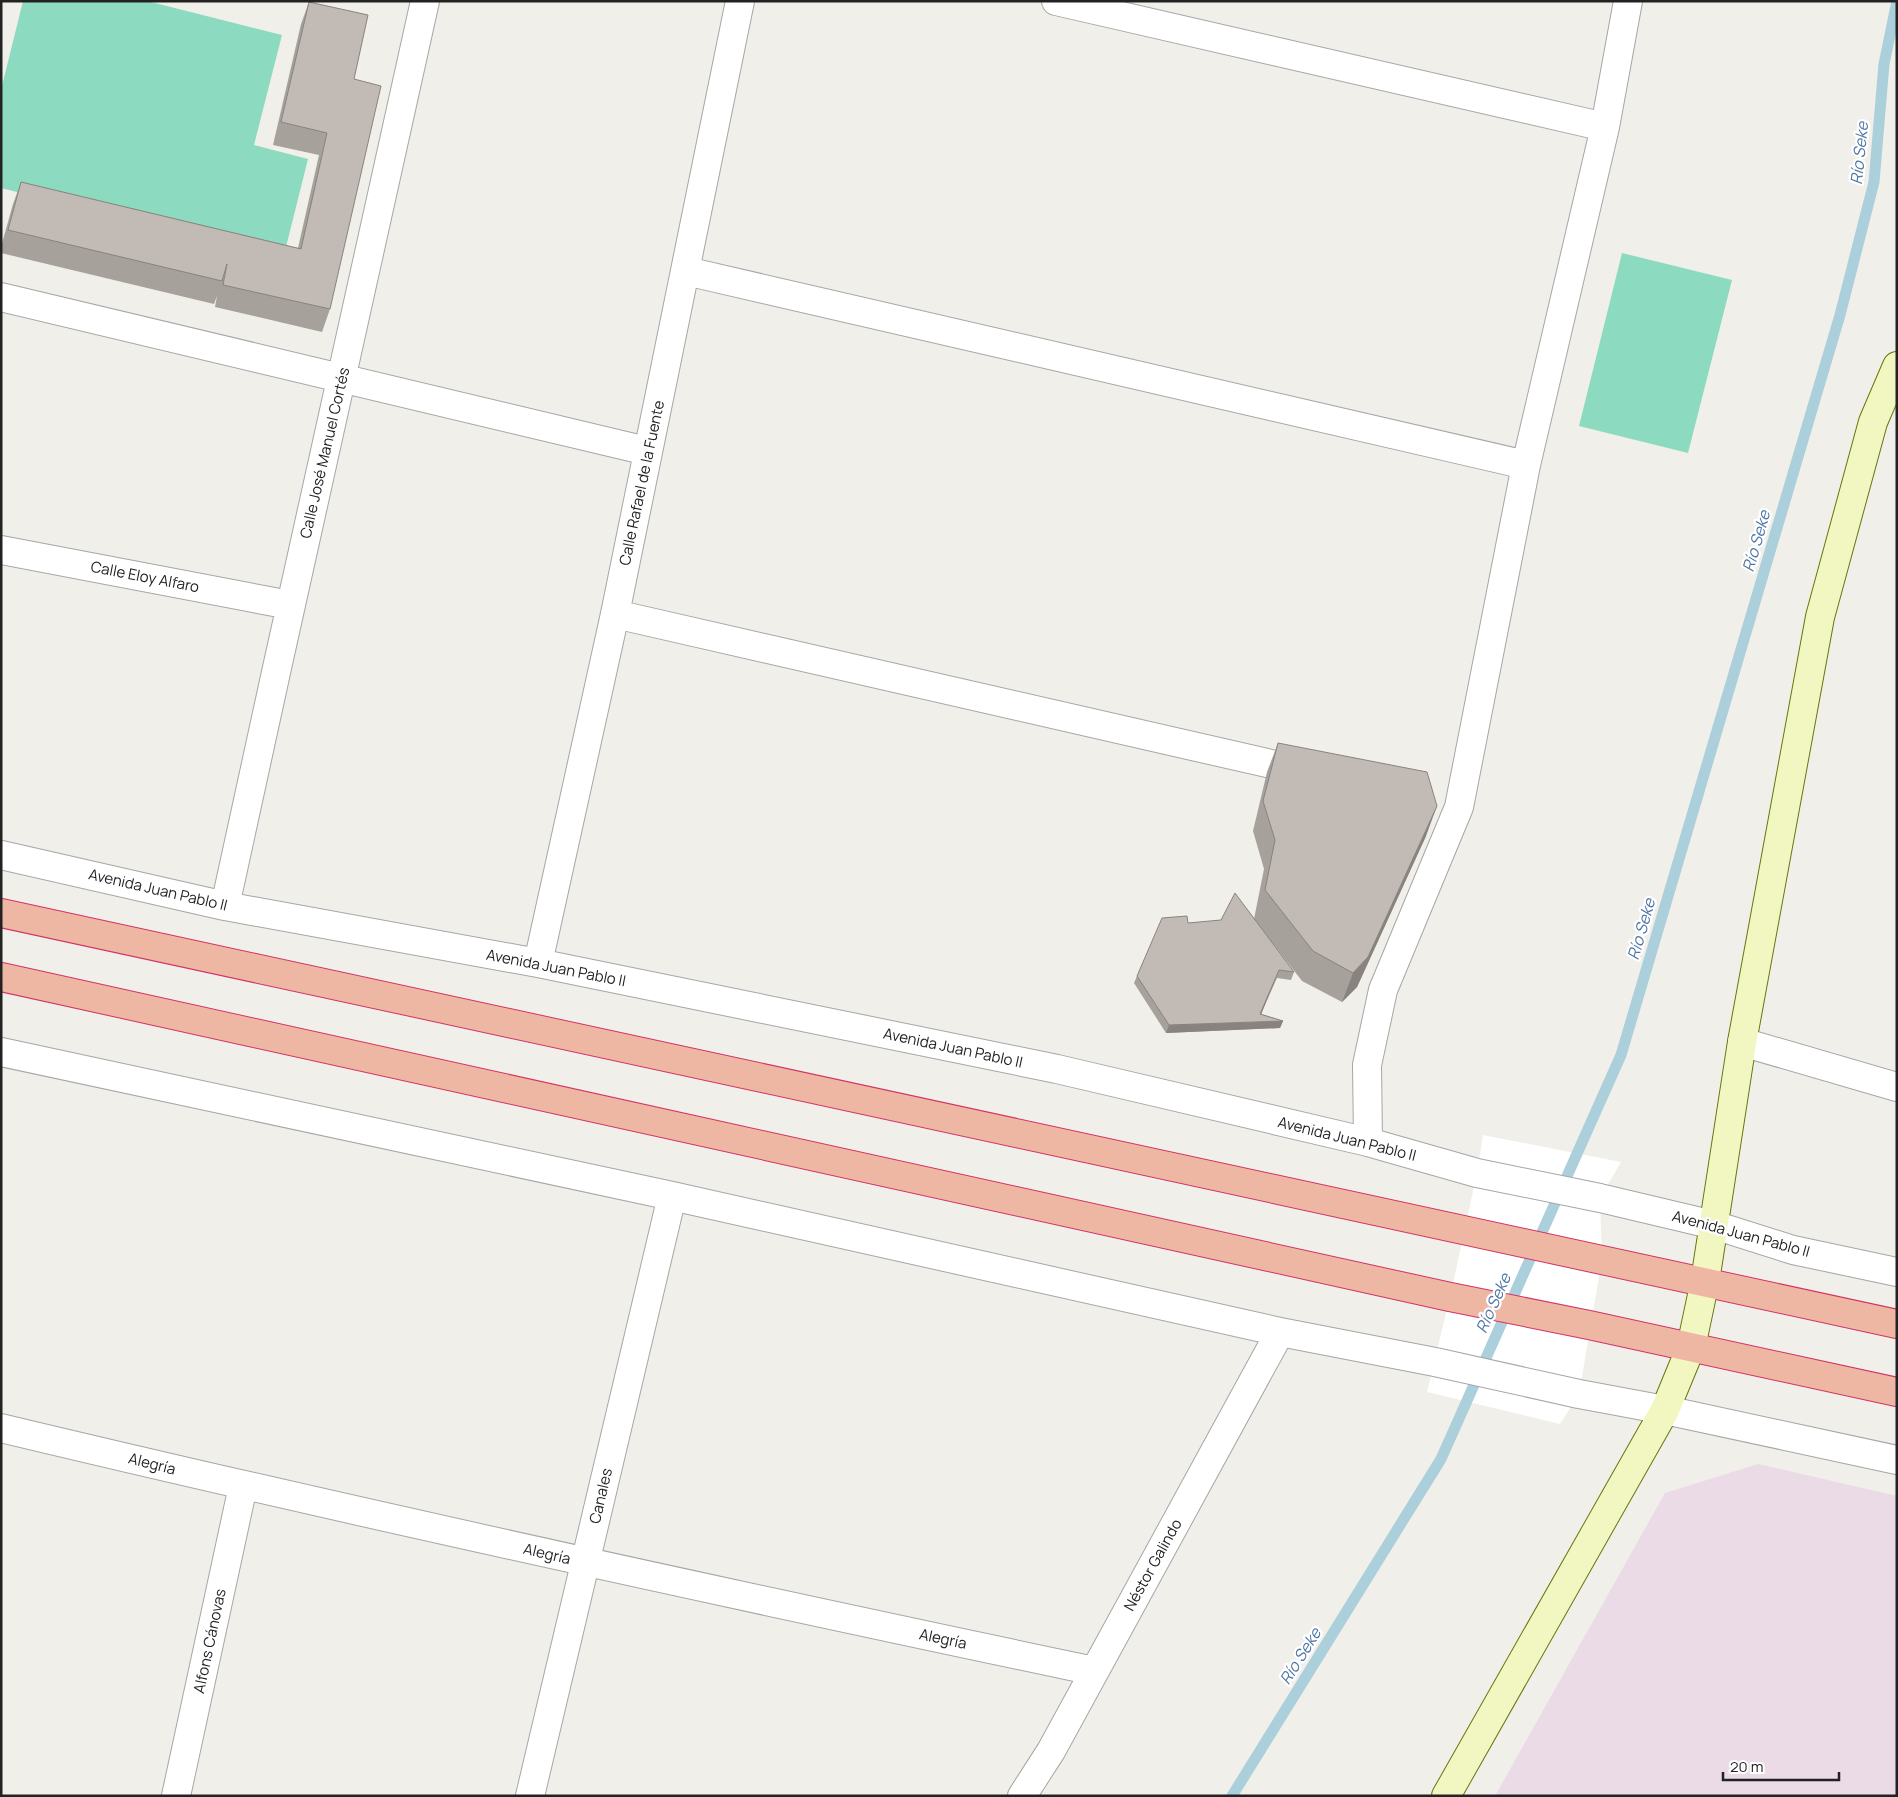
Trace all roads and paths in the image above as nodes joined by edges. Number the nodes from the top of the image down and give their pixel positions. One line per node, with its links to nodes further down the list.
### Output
1 (425, 1): 9 (street, Calle José Manuel Cortés)
2 (740, 1): 6 (street, Calle Rafael de la Fuente)
3 (1056, 1): 5 (street)
4 (1628, 1): 5 (street)
5 (1605, 127): 11 (street)
6 (686, 271): 10 (street, Calle Rafael de la Fuente); 11 (street)
7 (1, 297): 9 (street)
8 (1897, 366): 21 (main road)
9 (343, 377): 10 (street); 13 (street, Calle José Manuel Cortés)
10 (648, 451): 14 (street, Calle Rafael de la Fuente)
11 (1526, 465): 24 (street)
12 (1, 550): 13 (street, Calle Eloy Alfaro)
13 (290, 605): 17 (street, Calle José Manuel Cortés)
14 (615, 614): 15 (street); 19 (street, Calle Rafael de la Fuente)
15 (1333, 778)
16 (1, 855): 17 (street, Avenida Juan Pablo II)
17 (225, 906): 19 (street, Avenida Juan Pablo II)
18 (1, 913): 28 (highway)
19 (538, 963): 24 (street, Avenida Juan Pablo II)
20 (1, 977): 31 (highway)
21 (1742, 1042): 23 (street); 26 (main road)
22 (1, 1052): 25 (street)
23 (1897, 1087)
24 (1368, 1142): 26 (street, Avenida Juan Pablo II)
25 (672, 1196): 30 (street); 37 (street, Canales)
26 (1714, 1225): 27 (street, Avenida Juan Pablo II); 28 (main road)
27 (1897, 1272)
28 (1705, 1281): 29 (highway); 31 (main road)
29 (1897, 1324)
30 (1280, 1332): 33 (street); 38 (street, Néstor Galindo)
31 (1691, 1347): 32 (highway); 33 (main road)
32 (1897, 1392)
33 (1665, 1410): 35 (street); 42 (main road)
34 (1, 1428): 36 (street, Alegría)
35 (1897, 1460)
36 (243, 1486): 37 (street, Alegría); 39 (street, Alfons Cánovas)
37 (585, 1563): 38 (street, Alegría); 40 (street, Canales)
38 (1094, 1671): 41 (street, Néstor Galindo)
39 (176, 1796)
40 (530, 1796)
41 (1022, 1796)
42 (1446, 1796)

